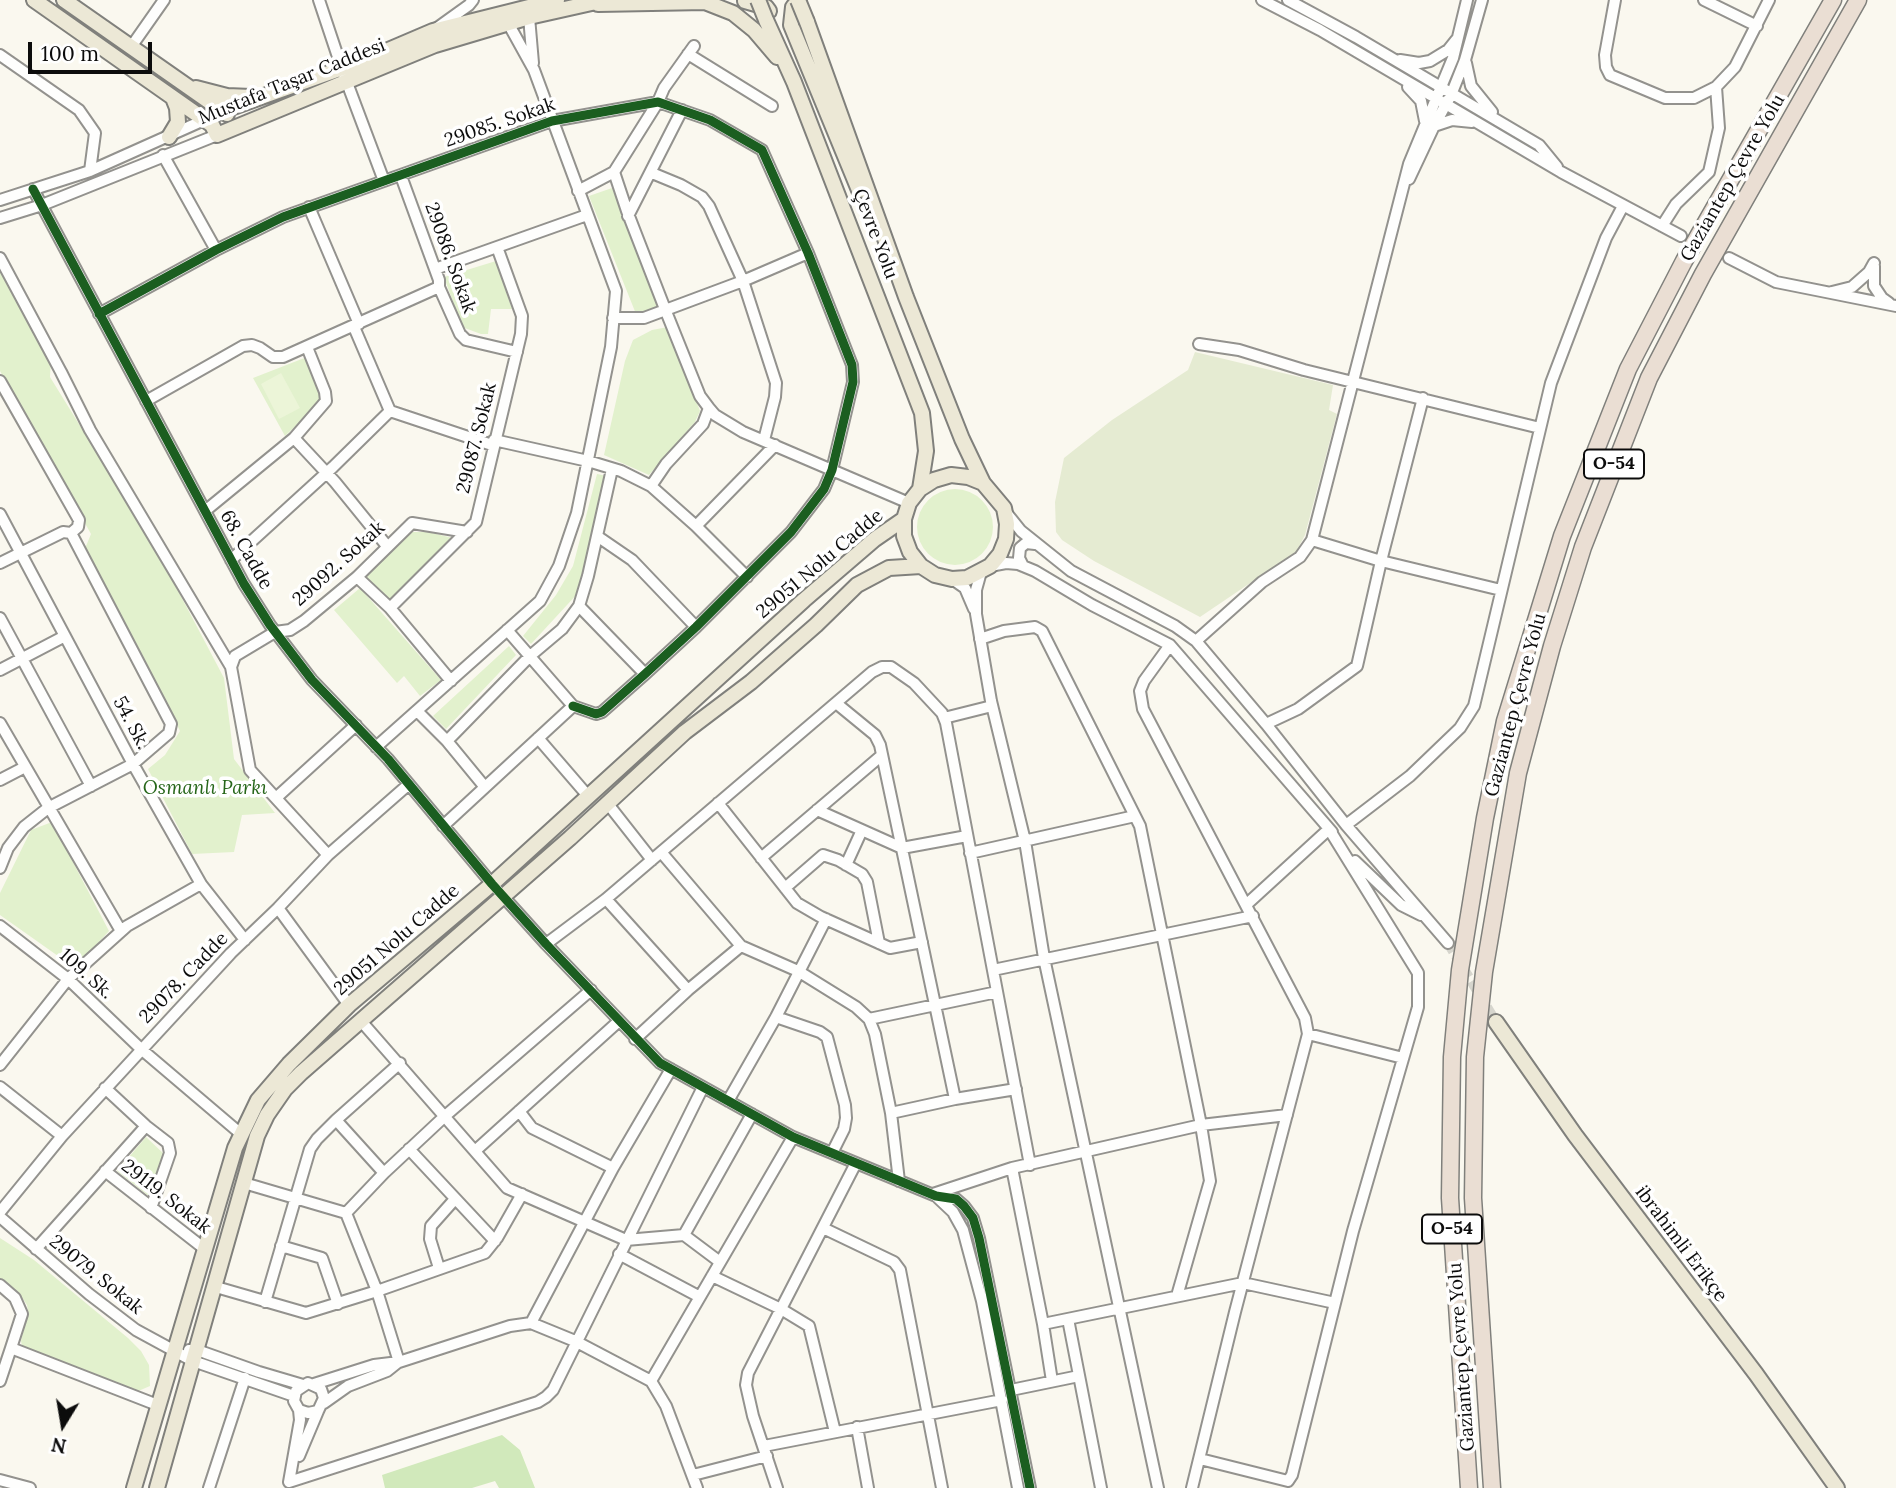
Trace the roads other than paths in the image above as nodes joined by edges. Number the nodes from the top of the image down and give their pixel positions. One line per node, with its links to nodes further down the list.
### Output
1 (34, 0): 38 (main road)
2 (64, 0): 26 (main road)
3 (164, 0): 26 (street)
4 (319, 0): 32 (street)
5 (473, 0): 25 (street)
6 (557, 0): 25 (main road, Mustafa Taşar Caddesi)
7 (605, 0): 20 (main road, Mustafa Taşar Caddesi)
8 (748, 0): 9 (main road); 33 (main road, Çevre Yolu, bridge); 79 (main road)
9 (778, 0)
10 (798, 0): 85 (main road, Çevre Yolu, bridge); 85 (main road)
11 (1262, 0): 19 (street)
12 (1466, 0): 24 (street)
13 (1482, 0): 30 (street)
14 (1615, 0): 35 (street)
15 (1769, 0): 23 (street)
16 (1833, 0): 326 (highway, Gaziantep Çevre Yolu / O-54)
17 (1858, 0): 327 (highway, Gaziantep Çevre Yolu / O-54)
18 (1711, 1): 23 (street)
19 (1288, 3): 28 (street); 29 (street)
20 (582, 5): 21 (main road, Mustafa Taşar Caddesi); 33 (main road)
21 (530, 17): 22 (main road, Mustafa Taşar Caddesi); 31 (street)
22 (508, 23): 31 (street); 32 (main road, Mustafa Taşar Caddesi)
23 (1757, 26): 35 (street)
24 (1461, 32): 28 (street); 36 (street)
25 (430, 33): 32 (main road, Mustafa Taşar Caddesi)
26 (131, 47): 34 (main road)
27 (0, 55): 53 (street)
28 (1387, 55): 36 (street)
29 (1366, 57): 36 (street); 46 (street)
30 (1465, 60): 39 (street); 49 (street)
31 (534, 69): 45 (street)
32 (343, 74): 37 (main road, Mustafa Taşar Caddesi); 48 (main road, Mustafa Taşar Caddesi); 58 (street)
33 (791, 74): 79 (main road, Çevre Yolu)
34 (185, 85): 37 (main road); 43 (main road)
35 (1716, 86): 68 (street)
36 (1438, 93): 39 (street); 46 (street)
37 (270, 95): 43 (main road, Mustafa Taşar Caddesi)
38 (173, 98): 44 (main road); 51 (main road)
39 (1449, 99): 46 (street); 47 (street); 49 (street)
40 (658, 102): 41 (street); 42 (street, 29085. Sokak); 45 (street, 29085. Sokak); 54 (street)
41 (772, 106)
42 (682, 110): 56 (street); 72 (street, 29085. Sokak)
43 (222, 111): 44 (main road, Mustafa Taşar Caddesi); 48 (main road)
44 (204, 120): 50 (main road); 51 (street, Mustafa Taşar Caddesi)
45 (552, 121): 57 (street, 29085. Sokak); 60 (street)
46 (1429, 124): 47 (street); 90 (street)
47 (1479, 125): 55 (street)
48 (241, 126): 50 (main road, Mustafa Taşar Caddesi)
49 (1511, 128): 55 (street)
50 (217, 135): 52 (street, Mustafa Taşar Caddesi)
51 (169, 137): 53 (street, Mustafa Taşar Caddesi)
52 (163, 155): 62 (street, Mustafa Taşar Caddesi); 71 (street)
53 (90, 171): 59 (street, Mustafa Taşar Caddesi)
54 (614, 172): 60 (street); 66 (street)
55 (1561, 172): 63 (street)
56 (652, 173): 66 (street); 76 (street)
57 (401, 176): 58 (street, 29085. Sokak); 75 (street, 29086. Sokak)
58 (384, 181): 64 (street, 29085. Sokak)
59 (33, 189): 61 (street, Mustafa Taşar Caddesi); 62 (street, 68. Cadde)
60 (578, 191): 65 (street)
61 (0, 200)
62 (41, 205): 67 (street, Mustafa Taşar Caddesi); 82 (street, 68. Cadde)
63 (1623, 206): 68 (street); 95 (street)
64 (309, 207): 71 (street, 29085. Sokak); 84 (street)
65 (587, 215): 70 (street); 83 (street)
66 (628, 216): 81 (street)
67 (0, 218)
68 (1662, 226): 69 (street)
69 (1681, 236)
70 (497, 247): 75 (street); 88 (street, 29087. Sokak)
71 (216, 250): 82 (street, 29085. Sokak)
72 (808, 253): 76 (street); 102 (street, 29085. Sokak)
73 (0, 258): 143 (street)
74 (1729, 258): 78 (street)
75 (435, 269): 77 (street, 29086. Sokak)
76 (743, 281): 81 (street); 97 (street)
77 (439, 287): 84 (street); 88 (street, 29086. Sokak)
78 (1828, 293): 80 (street); 80 (street)
79 (880, 301): 106 (main road, Çevre Yolu)
80 (1894, 306)
81 (665, 309): 83 (street); 93 (street)
82 (99, 314): 92 (street, 68. Cadde)
83 (613, 318): 100 (street)
84 (356, 325): 87 (street); 94 (street)
85 (924, 339): 104 (main road, Çevre Yolu)
86 (1199, 344): 90 (street)
87 (307, 347): 92 (street); 96 (street)
88 (517, 352): 98 (street, 29087. Sokak)
89 (0, 381): 114 (street)
90 (1354, 382): 91 (street); 116 (street)
91 (1423, 398): 95 (street); 121 (street)
92 (146, 401): 109 (street, 68. Cadde)
93 (709, 408): 97 (street); 105 (street)
94 (390, 411): 98 (street); 103 (street)
95 (1540, 428): 129 (street)
96 (294, 438): 103 (street); 109 (street)
97 (764, 440): 99 (street)
98 (493, 442): 100 (street); 113 (street, 29087. Sokak)
99 (775, 445): 102 (street); 112 (street)
100 (588, 461): 101 (street); 135 (street)
101 (612, 469): 105 (street); 115 (street)
102 (832, 470): 107 (street); 127 (street, 29085. Sokak)
103 (327, 473): 118 (street); 120 (street)
104 (983, 483): 106 (main road, 29051 Nolu Cadde); 108 (main road)
105 (651, 486): 112 (street)
106 (920, 489): 107 (main road, 29051 Nolu Cadde)
107 (909, 503): 111 (main road, 29051 Nolu Cadde)
108 (1004, 508): 117 (street); 125 (main road)
109 (205, 511): 120 (street, 68. Cadde)
110 (0, 514): 119 (street, 54. Sk.)
111 (904, 519): 123 (main road, 29051 Nolu Cadde); 165 (main road, 29051 Nolu Cadde)
112 (696, 526): 127 (street)
113 (467, 532): 118 (street, 29092. Sokak); 131 (street, 29087. Sokak)
114 (71, 533): 119 (street); 159 (street)
115 (597, 536): 130 (street); 134 (street)
116 (1312, 540): 121 (street); 139 (street)
117 (1035, 544): 124 (street); 139 (street)
118 (387, 545): 126 (street, 29092. Sokak)
119 (20, 552): 122 (street); 137 (street, 54. Sk.)
120 (231, 560): 136 (street, 68. Cadde)
121 (1381, 561): 129 (street); 153 (street)
122 (0, 563)
123 (921, 566): 128 (main road, 29051 Nolu Cadde); 168 (main road, 29051 Nolu Cadde)
124 (1023, 566): 125 (street); 140 (street)
125 (986, 569): 128 (main road); 132 (street)
126 (357, 577): 131 (street); 136 (street, 29092. Sokak)
127 (747, 577): 134 (street, 29085. Sokak)
128 (952, 579): 132 (street)
129 (1501, 590): 172 (street)
130 (579, 606): 141 (street); 145 (street)
131 (390, 608): 146 (street)
132 (976, 614): 138 (street)
133 (0, 618): 142 (street)
134 (696, 627): 145 (street, 29085. Sokak)
135 (507, 631): 141 (street); 146 (street)
136 (275, 632): 143 (street, 29092. Sokak); 154 (street, 68. Cadde)
137 (65, 636): 142 (street); 159 (street, 54. Sk.)
138 (981, 639): 149 (street); 171 (street)
139 (1196, 641): 153 (street)
140 (1170, 645): 174 (street); 191 (street)
141 (530, 656): 148 (street); 156 (street)
142 (23, 658): 144 (street); 163 (street)
143 (231, 667): 166 (street)
144 (0, 670)
145 (645, 674): 148 (street, 29085. Sokak)
146 (451, 681): 150 (street)
147 (836, 703): 151 (street); 158 (street); 167 (street)
148 (573, 706): 155 (street)
149 (992, 706): 151 (street); 177 (street)
150 (417, 711): 156 (street); 157 (street)
151 (944, 718): 176 (street)
152 (0, 723): 160 (street)
153 (1266, 724): 172 (street)
154 (356, 725): 157 (street, 68. Cadde); 166 (street)
155 (538, 738): 164 (street); 165 (street)
156 (447, 741): 164 (street)
157 (376, 747): 162 (street, 68. Cadde)
158 (882, 755): 170 (street); 178 (street)
159 (133, 764): 163 (street); 186 (street, 54. Sk.)
160 (25, 767): 161 (street); 169 (street)
161 (0, 780)
162 (409, 784): 173 (street, 68. Cadde); 181 (street, 29078. Cadde)
163 (91, 786): 169 (street)
164 (484, 786): 173 (street)
165 (588, 796): 187 (main road, 29051 Nolu Cadde)
166 (277, 797): 181 (street)
167 (718, 803): 179 (street); 182 (street)
168 (608, 804): 183 (street); 189 (main road, 29051 Nolu Cadde)
169 (48, 808): 185 (street); 197 (street)
170 (817, 810): 175 (street); 182 (street)
171 (1135, 816): 177 (street); 198 (street)
172 (1346, 825): 194 (street)
173 (443, 826): 187 (street, 68. Cadde)
174 (1329, 829): 191 (street); 194 (street); 222 (street)
175 (862, 830): 178 (street); 184 (street)
176 (967, 836): 178 (street); 180 (street)
177 (1025, 841): 180 (street); 205 (street)
178 (902, 848): 200 (street)
179 (662, 852): 183 (street); 204 (street)
180 (970, 853): 206 (street)
181 (328, 855): 192 (street, 29078. Cadde)
182 (761, 858): 188 (street)
183 (652, 860): 190 (street)
184 (846, 865): 188 (street); 201 (street)
185 (0, 868)
186 (201, 884): 197 (street); 199 (street, 54. Sk.)
187 (492, 884): 189 (street, 68. Cadde); 213 (main road, 29051 Nolu Cadde)
188 (785, 888): 195 (street)
189 (504, 897): 203 (street, 68. Cadde); 216 (main road, 29051 Nolu Cadde)
190 (606, 899): 203 (street); 210 (street)
191 (1247, 904): 193 (street)
192 (278, 908): 199 (street, 29078. Cadde); 213 (street)
193 (1252, 916): 198 (street); 219 (street)
194 (1424, 917): 202 (street)
195 (826, 919): 201 (street); 207 (street)
196 (0, 926): 208 (street, 109. Sk.)
197 (121, 931): 208 (street)
198 (1161, 934): 205 (street); 238 (street)
199 (245, 940): 221 (street, 29078. Cadde)
200 (922, 942): 201 (street); 212 (street)
201 (879, 943)
202 (1448, 943)
203 (546, 944): 209 (street, 68. Cadde)
204 (741, 946): 207 (street); 210 (street)
205 (1044, 958): 206 (street); 245 (street)
206 (993, 970): 211 (street)
207 (798, 971): 214 (street); 215 (street)
208 (68, 979): 221 (street, 109. Sk.); 224 (street)
209 (591, 990): 217 (street, 68. Cadde); 236 (street)
210 (688, 990): 220 (street)
211 (997, 992): 212 (street); 229 (street)
212 (935, 1004): 215 (street); 230 (street)
213 (349, 1005): 240 (main road, 29051 Nolu Cadde)
214 (776, 1017): 231 (street); 246 (street)
215 (869, 1019): 233 (street)
216 (361, 1021): 223 (street); 254 (main road, 29051 Nolu Cadde)
217 (619, 1021): 220 (street, 68. Cadde); 232 (street)
218 (1496, 1022): 328 (main road, ibrahimli Erikçe)
219 (1308, 1034): 222 (street); 235 (street)
220 (635, 1039): 225 (street, 68. Cadde)
221 (141, 1049): 228 (street, 29078. Cadde); 240 (street, 109. Sk.)
222 (1403, 1058): 281 (street)
223 (400, 1063): 236 (street); 237 (street)
224 (0, 1065)
225 (671, 1069): 227 (street, 68. Cadde); 249 (street)
226 (0, 1087): 241 (street)
227 (703, 1087): 231 (street, 68. Cadde); 265 (street)
228 (105, 1088): 239 (street); 241 (street, 29078. Cadde)
229 (1016, 1089): 230 (street); 248 (street)
230 (955, 1098): 233 (street)
231 (728, 1101): 234 (street, 68. Cadde)
232 (519, 1111): 244 (street); 249 (street)
233 (891, 1113): 253 (street)
234 (752, 1114): 242 (street, 68. Cadde); 264 (street)
235 (1287, 1115): 238 (street); 274 (street)
236 (445, 1116): 243 (street); 244 (street)
237 (336, 1120): 252 (street); 257 (street)
238 (1201, 1125): 245 (street); 278 (street)
239 (146, 1126): 251 (street); 259 (street)
240 (241, 1134): 269 (main road, 29051 Nolu Cadde)
241 (62, 1136): 261 (street, 29078. Cadde)
242 (793, 1137): 246 (street, 68. Cadde); 271 (street)
243 (409, 1149): 252 (street); 258 (street)
244 (475, 1151): 255 (street)
245 (1086, 1152): 248 (street); 283 (street)
246 (832, 1153): 247 (street, 68. Cadde)
247 (856, 1163): 253 (street, 68. Cadde); 263 (street)
248 (1030, 1165): 250 (street)
249 (614, 1168): 262 (street)
250 (1012, 1168): 256 (street); 287 (street)
251 (105, 1171): 259 (street, 29119. Sokak); 268 (street)
252 (384, 1173): 260 (street)
253 (900, 1181): 256 (street, 68. Cadde)
254 (244, 1183): 257 (street); 276 (main road, 29051 Nolu Cadde)
255 (522, 1194): 262 (street); 266 (street)
256 (934, 1195): 299 (street, 68. Cadde); 301 (street)
257 (295, 1197): 260 (street); 267 (street)
258 (455, 1199): 266 (street); 272 (street)
259 (151, 1208): 269 (street, 29119. Sokak)
260 (346, 1213): 277 (street)
261 (0, 1214): 268 (street, 29079. Sokak)
262 (586, 1222): 265 (street); 286 (street)
263 (823, 1228): 284 (street); 305 (street)
264 (684, 1235): 265 (street); 271 (street)
265 (626, 1240): 270 (street)
266 (495, 1241): 272 (street)
267 (281, 1246): 280 (street); 282 (street)
268 (36, 1249): 290 (street, 29079. Sokak)
269 (206, 1250): 290 (main road, 29051 Nolu Cadde)
270 (619, 1254): 279 (street); 288 (street)
271 (720, 1262): 273 (street)
272 (439, 1268): 277 (street)
273 (712, 1276): 279 (street); 284 (street)
274 (1243, 1283): 278 (street); 281 (street); 309 (street)
275 (0, 1285): 289 (street)
276 (216, 1287): 280 (street); 291 (main road, 29051 Nolu Cadde)
277 (377, 1291): 282 (street); 292 (street)
278 (1177, 1296): 283 (street)
279 (700, 1297): 296 (street)
280 (265, 1302): 282 (street)
281 (1335, 1303): 309 (street)
282 (338, 1304)
283 (1120, 1308): 285 (street); 324 (street)
284 (781, 1309): 307 (street); 308 (street)
285 (1068, 1319): 287 (street); 293 (street)
286 (531, 1323): 288 (street); 292 (street)
287 (1043, 1324): 297 (street)
288 (575, 1341): 296 (street); 312 (street)
289 (11, 1348): 295 (street); 302 (street)
290 (176, 1350): 291 (street, 29079. Sokak); 302 (main road, 29051 Nolu Cadde)
291 (195, 1356): 294 (street); 298 (street); 315 (main road, 29051 Nolu Cadde)
292 (399, 1362): 298 (street); 303 (street)
293 (1079, 1376): 297 (street); 323 (street)
294 (245, 1378): 300 (street); 316 (street)
295 (0, 1381)
296 (651, 1381): 310 (street)
297 (1052, 1381): 299 (street)
298 (309, 1384): 300 (street); 303 (street)
299 (1011, 1390): 322 (street, 68. Cadde)
300 (294, 1396): 304 (street)
301 (1002, 1400): 305 (street); 321 (street)
302 (160, 1406): 314 (main road, 29051 Nolu Cadde)
303 (321, 1407): 304 (street); 312 (street)
304 (299, 1410): 312 (street)
305 (927, 1413): 306 (street); 320 (street)
306 (857, 1427): 307 (street); 319 (street)
307 (835, 1432): 308 (street)
308 (766, 1451): 310 (street); 318 (street)
309 (1200, 1460): 325 (street)
310 (693, 1475): 317 (street)
311 (0, 1480): 313 (street)
312 (288, 1485)
313 (30, 1488)
314 (134, 1488)
315 (157, 1488)
316 (209, 1488)
317 (697, 1488)
318 (777, 1488)
319 (868, 1488)
320 (942, 1488)
321 (1018, 1488)
322 (1030, 1488)
323 (1101, 1488)
324 (1158, 1488)
325 (1192, 1488)
326 (1469, 1488)
327 (1492, 1488)
328 (1837, 1488)

